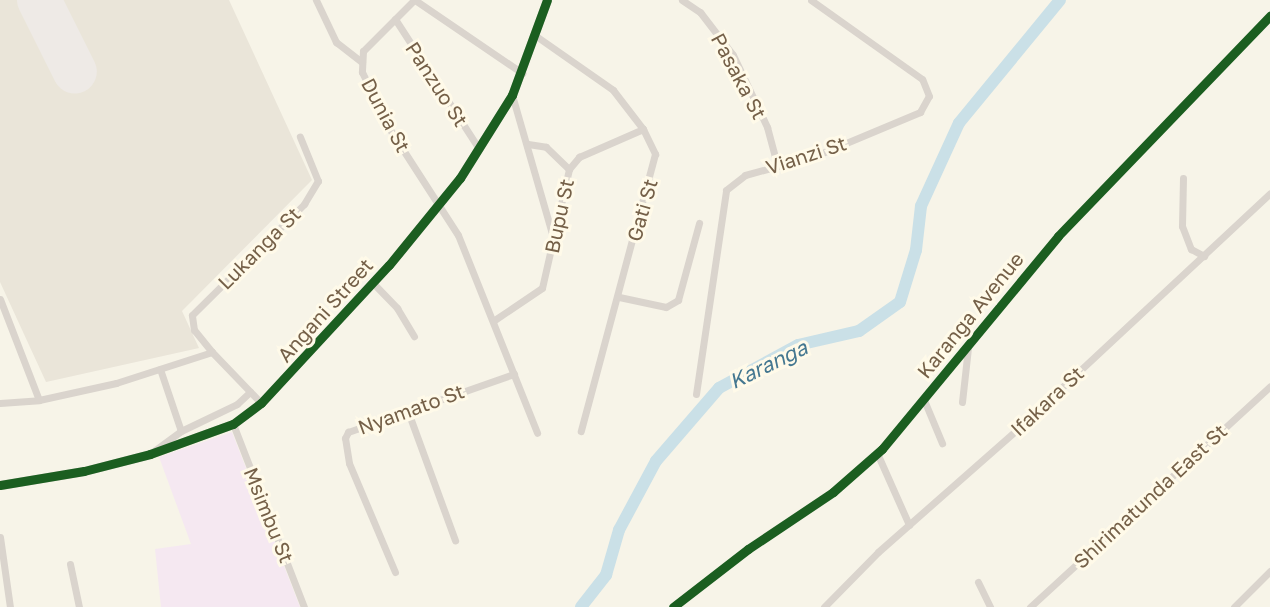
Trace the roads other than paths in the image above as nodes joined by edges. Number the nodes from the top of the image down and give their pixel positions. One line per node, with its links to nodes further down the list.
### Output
1 (316, 0): 9 (street)
2 (415, 0): 7 (street, Dunia St); 10 (street, Panzuo St)
3 (547, 0): 8 (street, Angani Street)
4 (682, 0): 16 (street, Pasaka St)
5 (811, 0): 16 (street, Vianzi St)
6 (1270, 16): 29 (street, Karanga Avenue)
7 (395, 19): 9 (street, Dunia St); 15 (street, Panzuo St)
8 (536, 36): 10 (street, Angani Street); 12 (street, Gati St)
9 (362, 62): 20 (street, Dunia St)
10 (522, 73): 11 (street, Angani Street)
11 (512, 95): 14 (street); 15 (street, Angani Street)
12 (643, 129): 17 (street, Bupu St); 25 (street, Gati St)
13 (300, 137): 30 (street, Lukanga St)
14 (528, 144): 17 (street); 22 (street)
15 (479, 149): 20 (street, Angani Street)
16 (777, 165): 35 (street, Vianzi St)
17 (569, 169): 22 (street, Bupu St)
18 (1183, 178): 23 (street)
19 (1270, 193): 23 (street, Ifakara St)
20 (440, 205): 24 (street, Angani Street); 27 (street)
21 (699, 223): 25 (street)
22 (554, 240): 27 (street, Bupu St)
23 (1204, 256): 50 (street, Ifakara St)
24 (373, 283): 28 (street); 40 (street, Angani Street)
25 (619, 297): 43 (street, Gati St)
26 (0, 299): 36 (street)
27 (493, 321): 32 (street)
28 (414, 336)
29 (968, 348): 37 (street, Karanga Avenue); 38 (street)
30 (212, 352): 31 (street); 34 (street)
31 (160, 369): 36 (street); 44 (street)
32 (514, 374): 41 (street, Nyamato St); 45 (street)
33 (1270, 386): 63 (street, Shirimatunda East St)
34 (250, 392): 40 (street); 44 (street)
35 (696, 394)
36 (39, 400): 39 (street)
37 (924, 400): 46 (street); 47 (street, Karanga Avenue)
38 (962, 402)
39 (0, 403)
40 (261, 403): 42 (street, Angani Street)
41 (407, 408): 52 (street); 55 (street, Nyamato St)
42 (233, 424): 48 (street, Angani Street); 59 (street, Msimbu St)
43 (582, 430)
44 (181, 431): 48 (street)
45 (537, 433)
46 (942, 443)
47 (878, 453): 50 (street); 60 (street, Karanga Avenue)
48 (150, 454): 49 (street, Angani Street)
49 (0, 485)
50 (909, 525): 61 (street, Ifakara St)
51 (0, 537): 57 (street)
52 (455, 540)
53 (70, 564): 58 (street)
54 (1270, 571): 64 (street)
55 (395, 572)
56 (978, 582): 62 (street)
57 (10, 607)
58 (79, 607)
59 (304, 607)
60 (673, 607)
61 (824, 607)
62 (990, 607)
63 (1030, 607)
64 (1234, 607)

